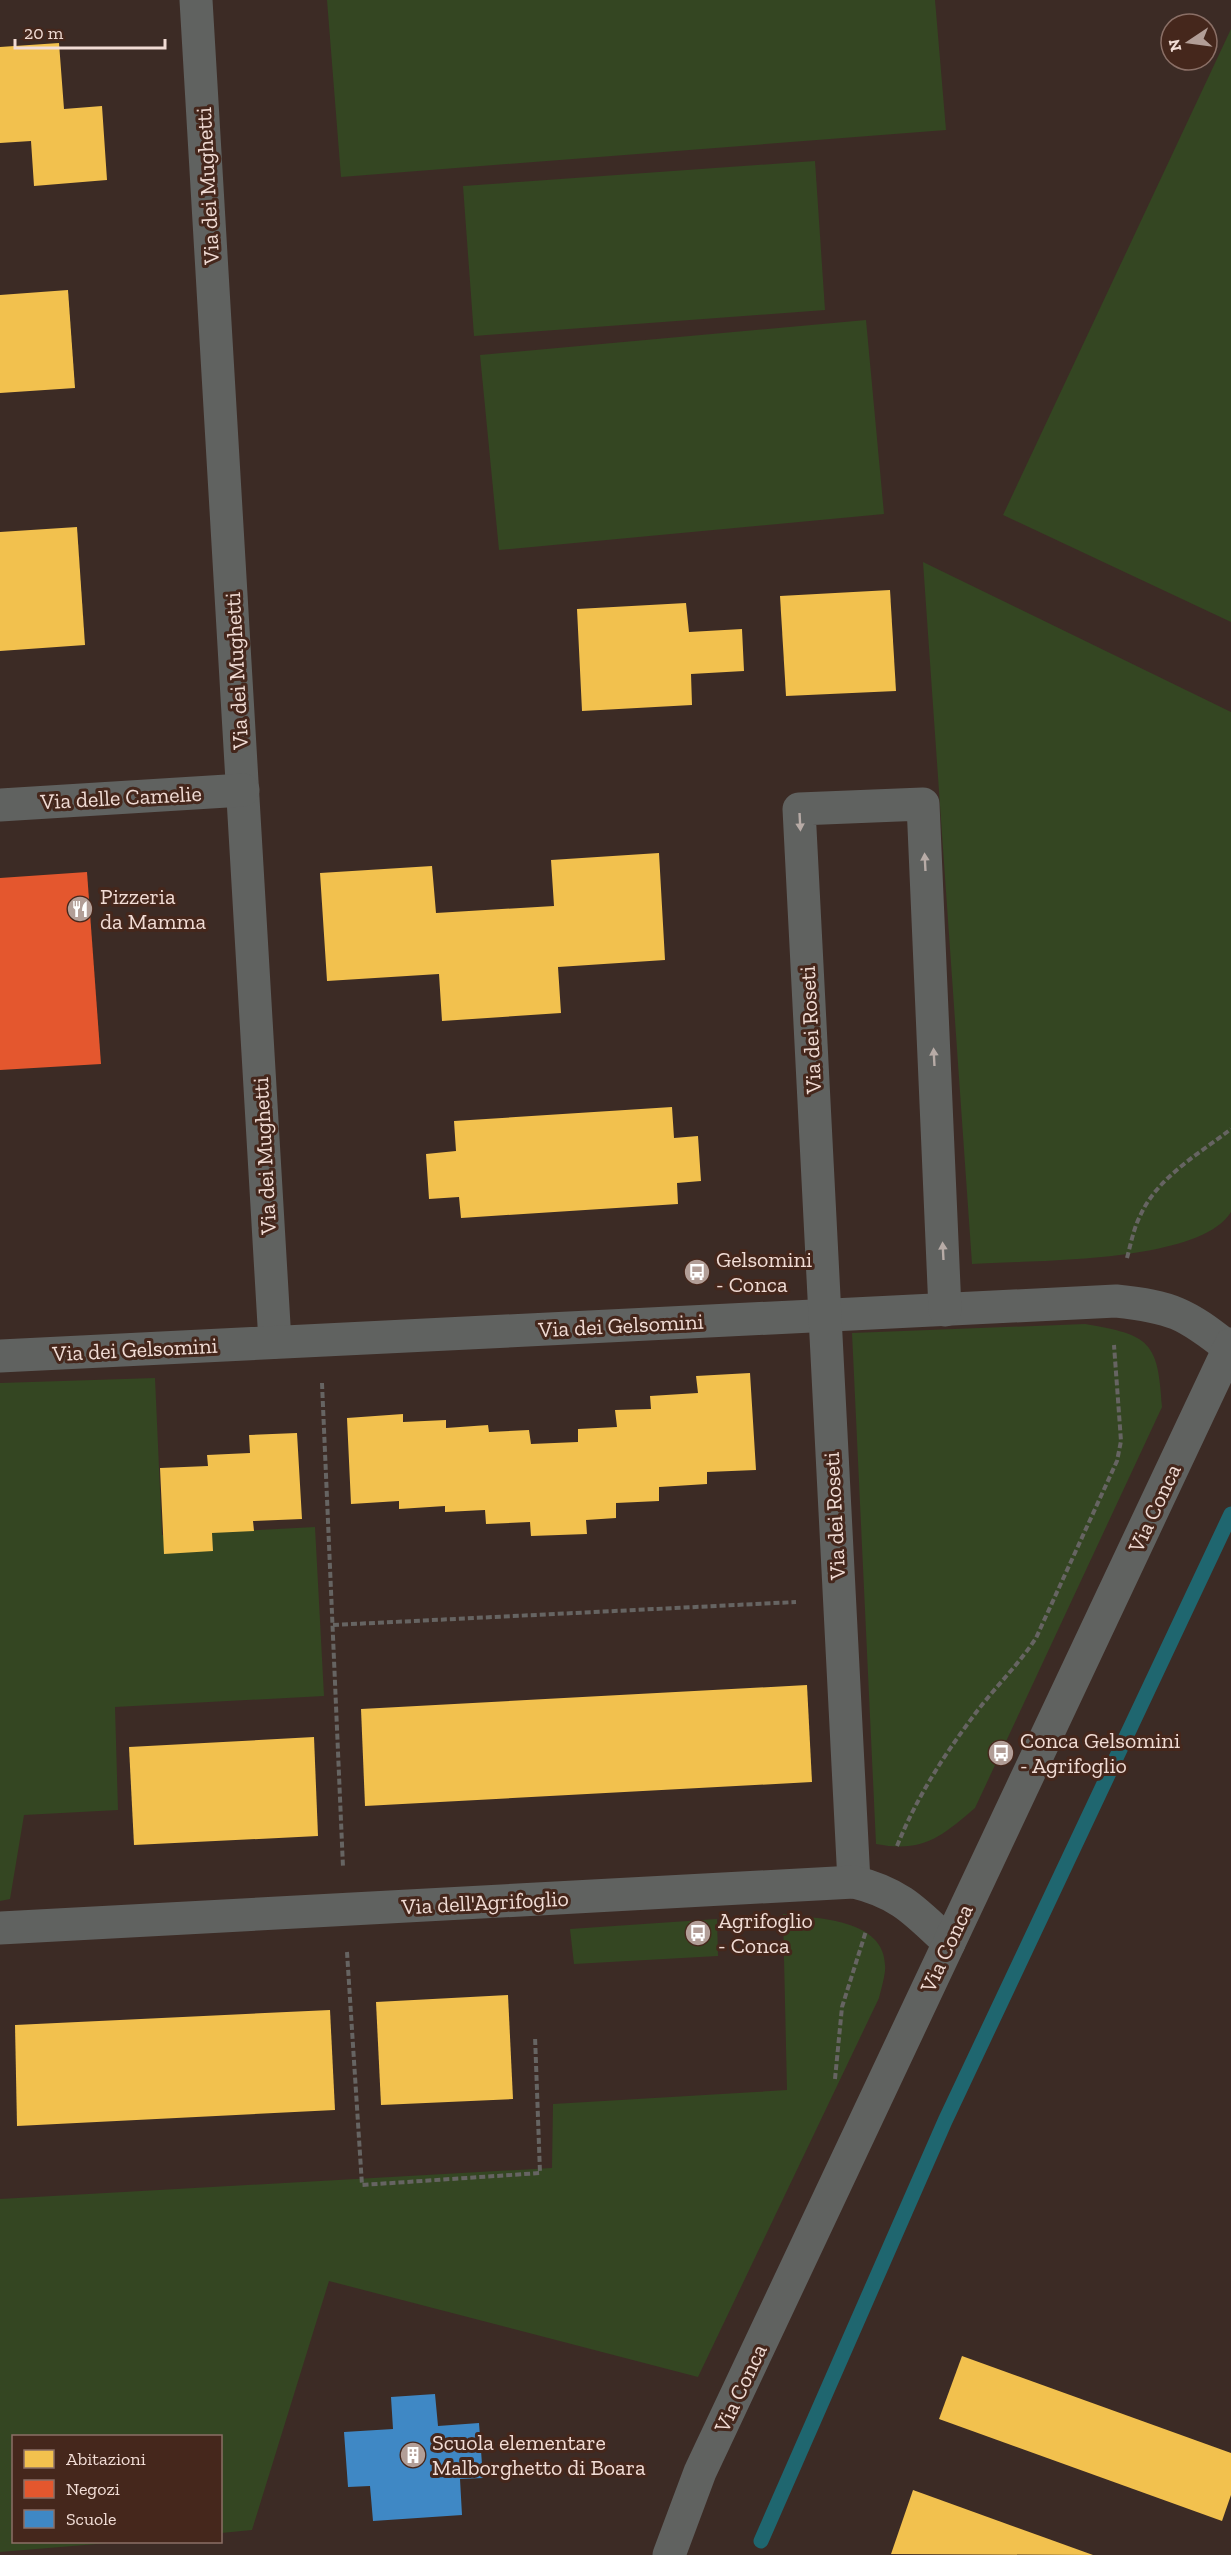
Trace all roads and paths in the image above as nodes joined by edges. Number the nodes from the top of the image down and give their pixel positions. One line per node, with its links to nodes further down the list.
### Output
1 (196, 0): 2 (street, Via dei Mughetti)
2 (243, 790): 3 (street, Via delle Camelie); 9 (street, Via dei Mughetti)
3 (0, 805)
4 (1231, 1129): 5 (path)
5 (1116, 1301): 6 (street, Via dei Gelsomini); 10 (street, Via dei Gelsomini); 14 (path)
6 (945, 1310): 7 (street, Via dei Gelsomini); 7 (street, Via dei Roseti, one-way to 7)
7 (824, 1316): 8 (street, Via dei Gelsomini); 12 (street, Via dei Roseti)
8 (320, 1340): 9 (street, Via dei Gelsomini); 13 (path)
9 (275, 1342): 11 (street, Via dei Gelsomini)
10 (1230, 1346): 17 (street, Via Conca)
11 (0, 1356)
12 (839, 1600): 13 (path); 14 (street, Via dei Roseti)
13 (333, 1625): 15 (path)
14 (867, 1885): 15 (street, Via dell'Agrifoglio); 17 (street); 19 (path)
15 (345, 1909): 16 (street, Via dell'Agrifoglio); 18 (path)
16 (0, 1928)
17 (949, 1943): 20 (street, Via Conca)
18 (535, 2036)
19 (833, 2089)
20 (669, 2555)

